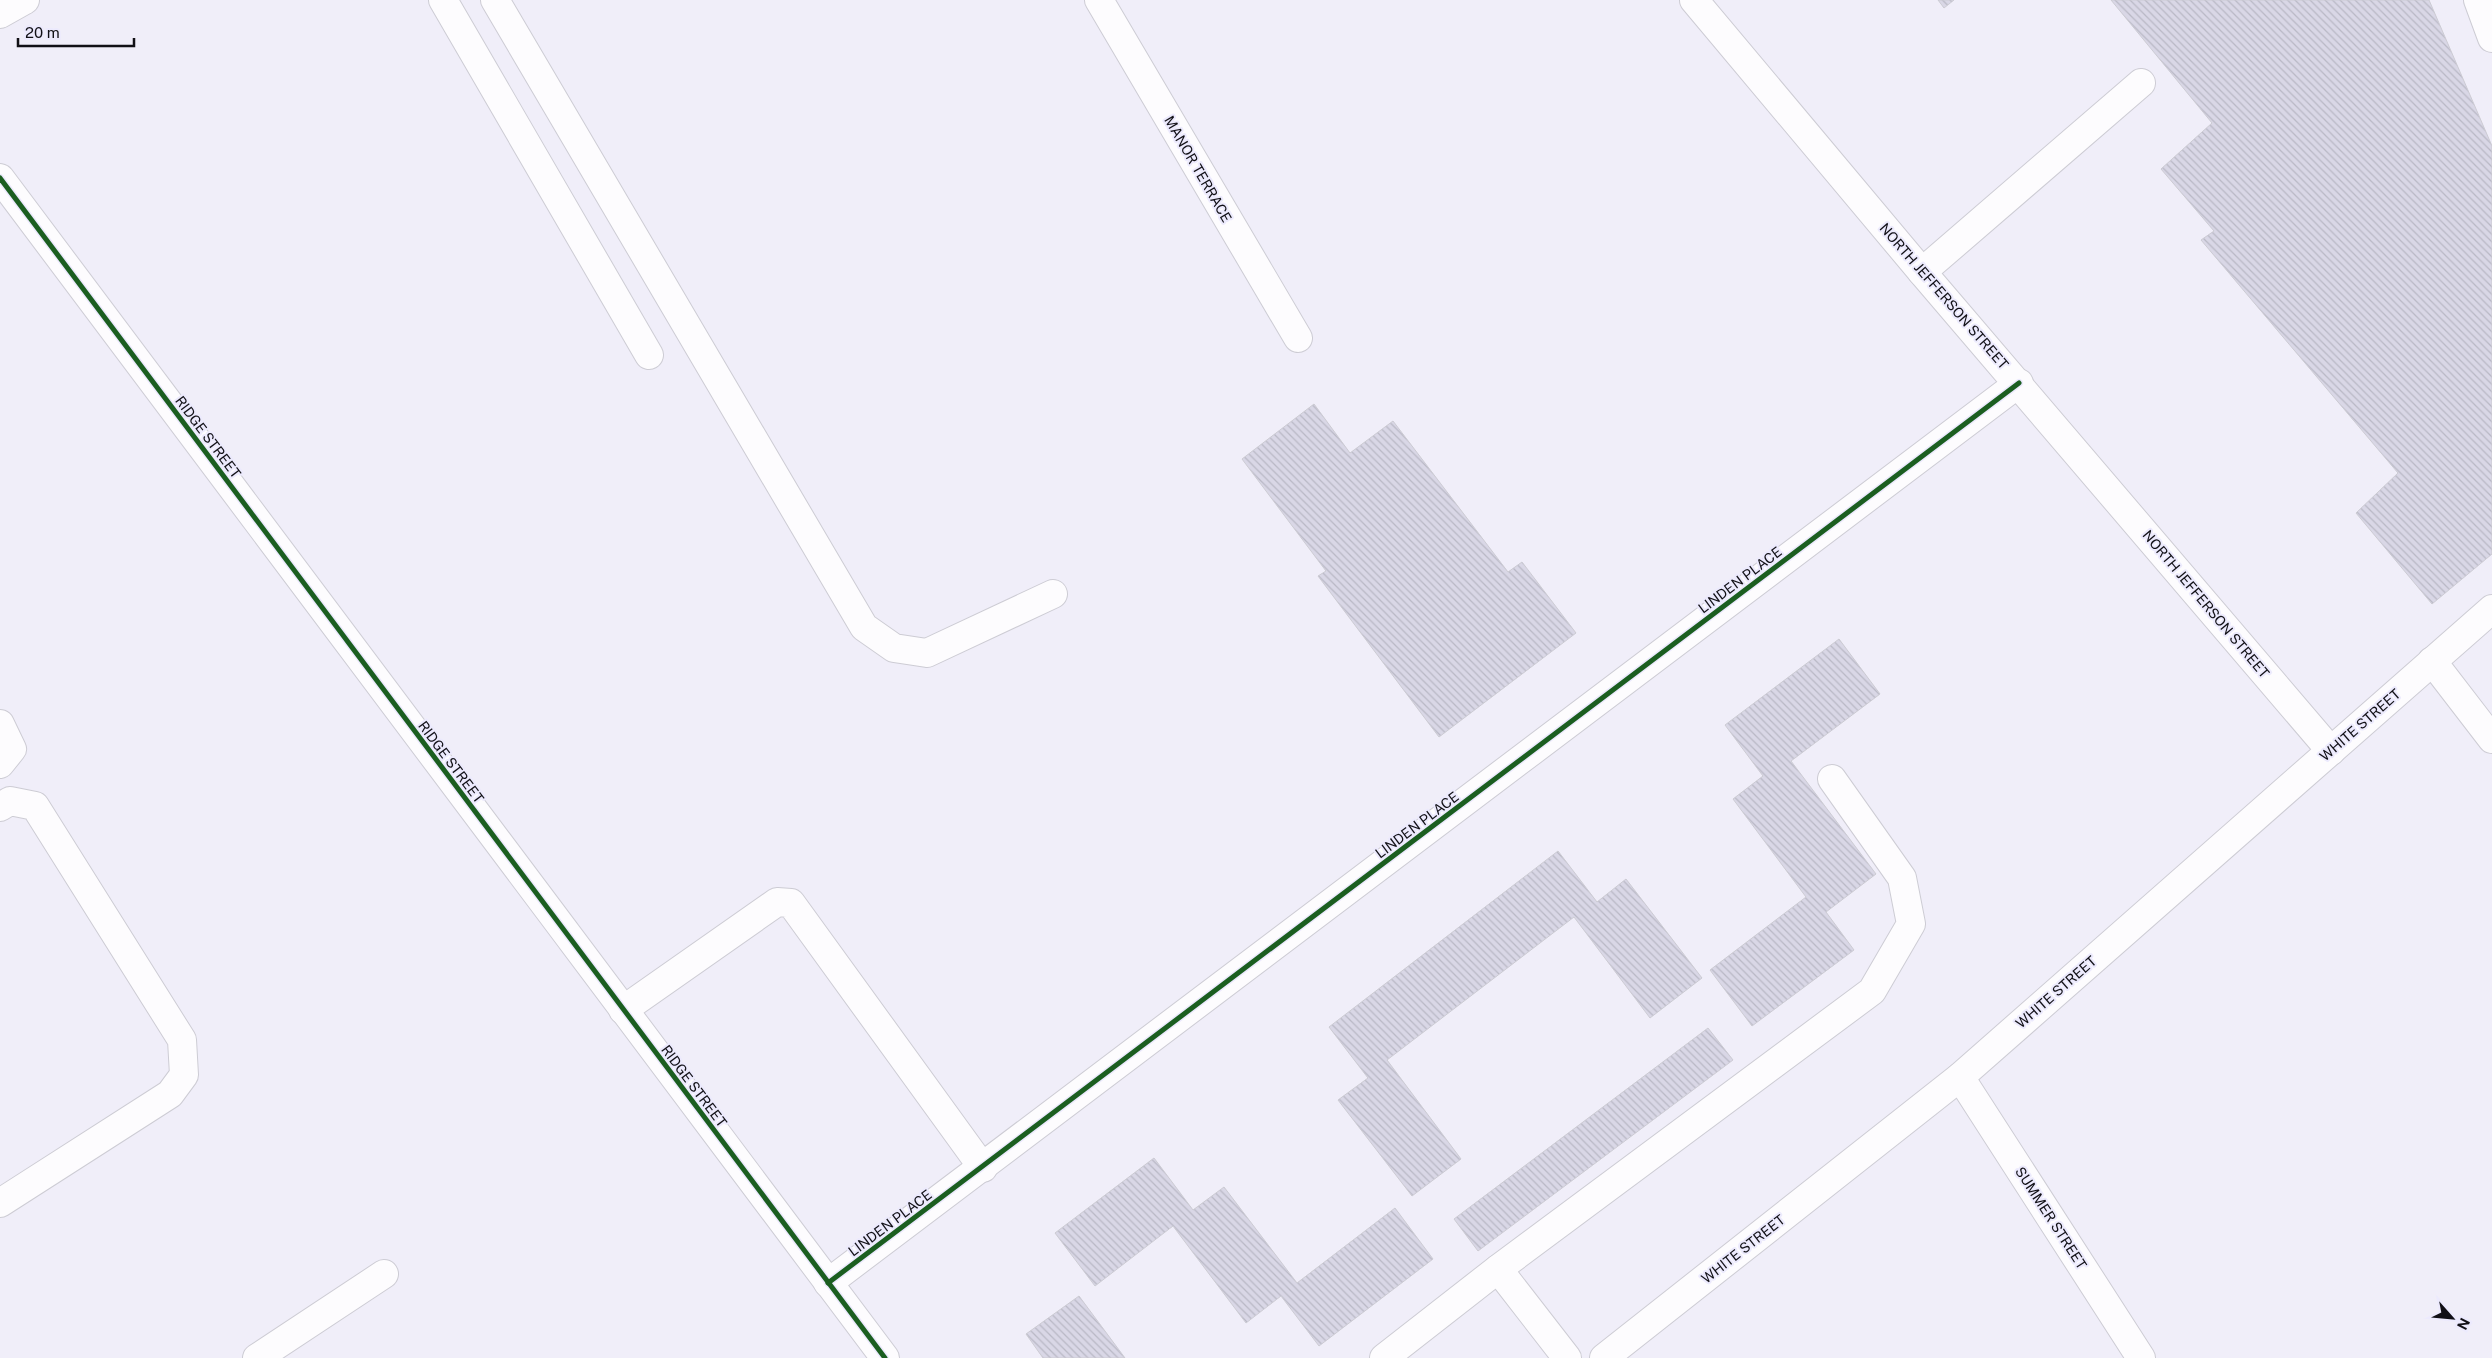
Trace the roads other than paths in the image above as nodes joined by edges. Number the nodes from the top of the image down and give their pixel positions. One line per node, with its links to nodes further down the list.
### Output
1 (25, 0): 7 (street)
2 (443, 0): 13 (street)
3 (495, 0): 15 (street)
4 (1099, 0): 12 (street, MANOR TERRACE)
5 (1694, 0): 11 (street, NORTH JEFFERSON STREET)
6 (2478, 0): 8 (street)
7 (0, 14)
8 (2492, 38)
9 (2141, 83): 11 (street)
10 (0, 178): 24 (street, RIDGE STREET)
11 (1922, 272): 14 (street, NORTH JEFFERSON STREET)
12 (1298, 338)
13 (649, 355)
14 (2018, 383): 20 (street, NORTH JEFFERSON STREET); 26 (street, LINDEN PLACE)
15 (1053, 594)
16 (2492, 609): 17 (street, WHITE STREET)
17 (2432, 662): 19 (street); 20 (street, WHITE STREET)
18 (0, 724): 21 (street)
19 (2492, 739)
20 (2330, 751): 25 (street, WHITE STREET)
21 (0, 764)
22 (1832, 779): 28 (street)
23 (0, 807): 27 (street)
24 (623, 1010): 26 (street); 30 (street, RIDGE STREET)
25 (1960, 1077): 35 (street, WHITE STREET); 36 (street, SUMMER STREET)
26 (983, 1168): 30 (street, LINDEN PLACE)
27 (0, 1204)
28 (1498, 1269): 33 (street); 34 (street)
29 (384, 1274): 31 (street)
30 (828, 1283): 32 (street, RIDGE STREET)
31 (257, 1358)
32 (885, 1358)
33 (1384, 1358)
34 (1567, 1358)
35 (1604, 1358)
36 (2142, 1358)

